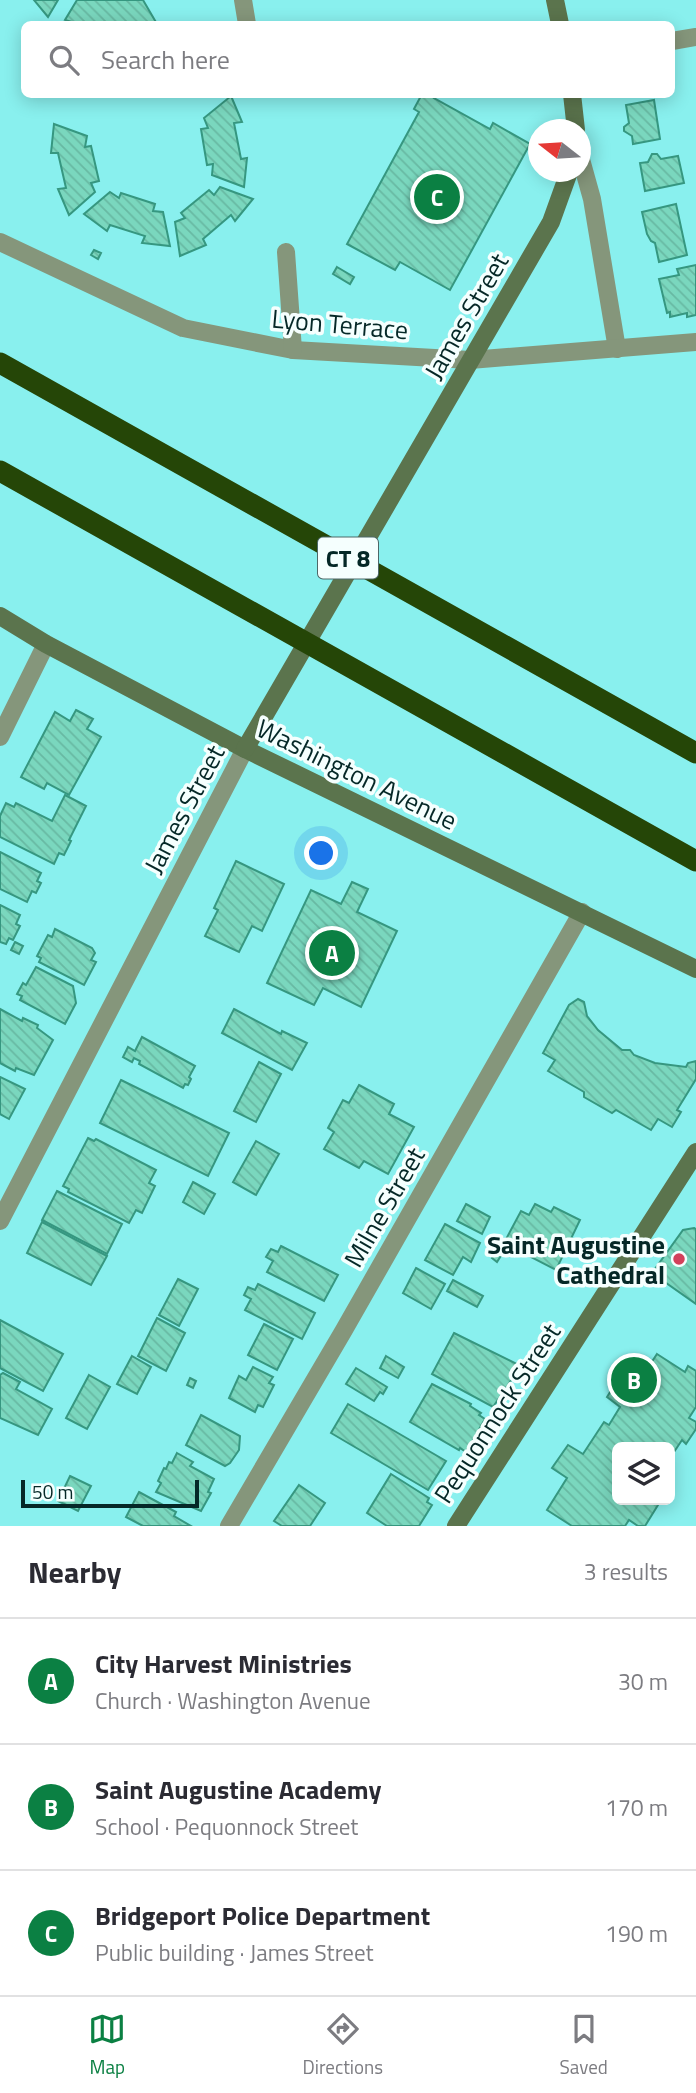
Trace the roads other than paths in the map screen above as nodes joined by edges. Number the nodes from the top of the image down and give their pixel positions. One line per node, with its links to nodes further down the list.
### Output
1 (243, 0): 3 (street)
2 (555, 0): 4 (street)
3 (246, 21)
4 (559, 21)
5 (696, 37): 6 (street)
6 (675, 40)
7 (572, 98): 8 (street)
8 (575, 119)
9 (565, 182): 16 (street, James Street)
10 (587, 182): 14 (street)
11 (0, 242): 15 (street, Lyon Terrace)
12 (286, 252): 15 (street)
13 (696, 342): 14 (street, Lyon Terrace)
14 (617, 349): 16 (street, Lyon Terrace)
15 (293, 351): 16 (street, Lyon Terrace)
16 (470, 360): 22 (street, James Street)
17 (0, 363): 23 (highway, CT 8)
18 (0, 471): 24 (highway)
19 (0, 616): 20 (street, Washington Avenue)
20 (46, 644): 21 (street); 22 (street, Washington Avenue)
21 (0, 737)
22 (245, 749): 25 (street, Washington Avenue); 28 (street, James Street)
23 (696, 753)
24 (696, 861)
25 (582, 912): 26 (street, Washington Avenue); 29 (street, Milne Street)
26 (696, 969)
27 (696, 1152): 30 (street, Pequonnock Street)
28 (0, 1221)
29 (229, 1526)
30 (456, 1526)

